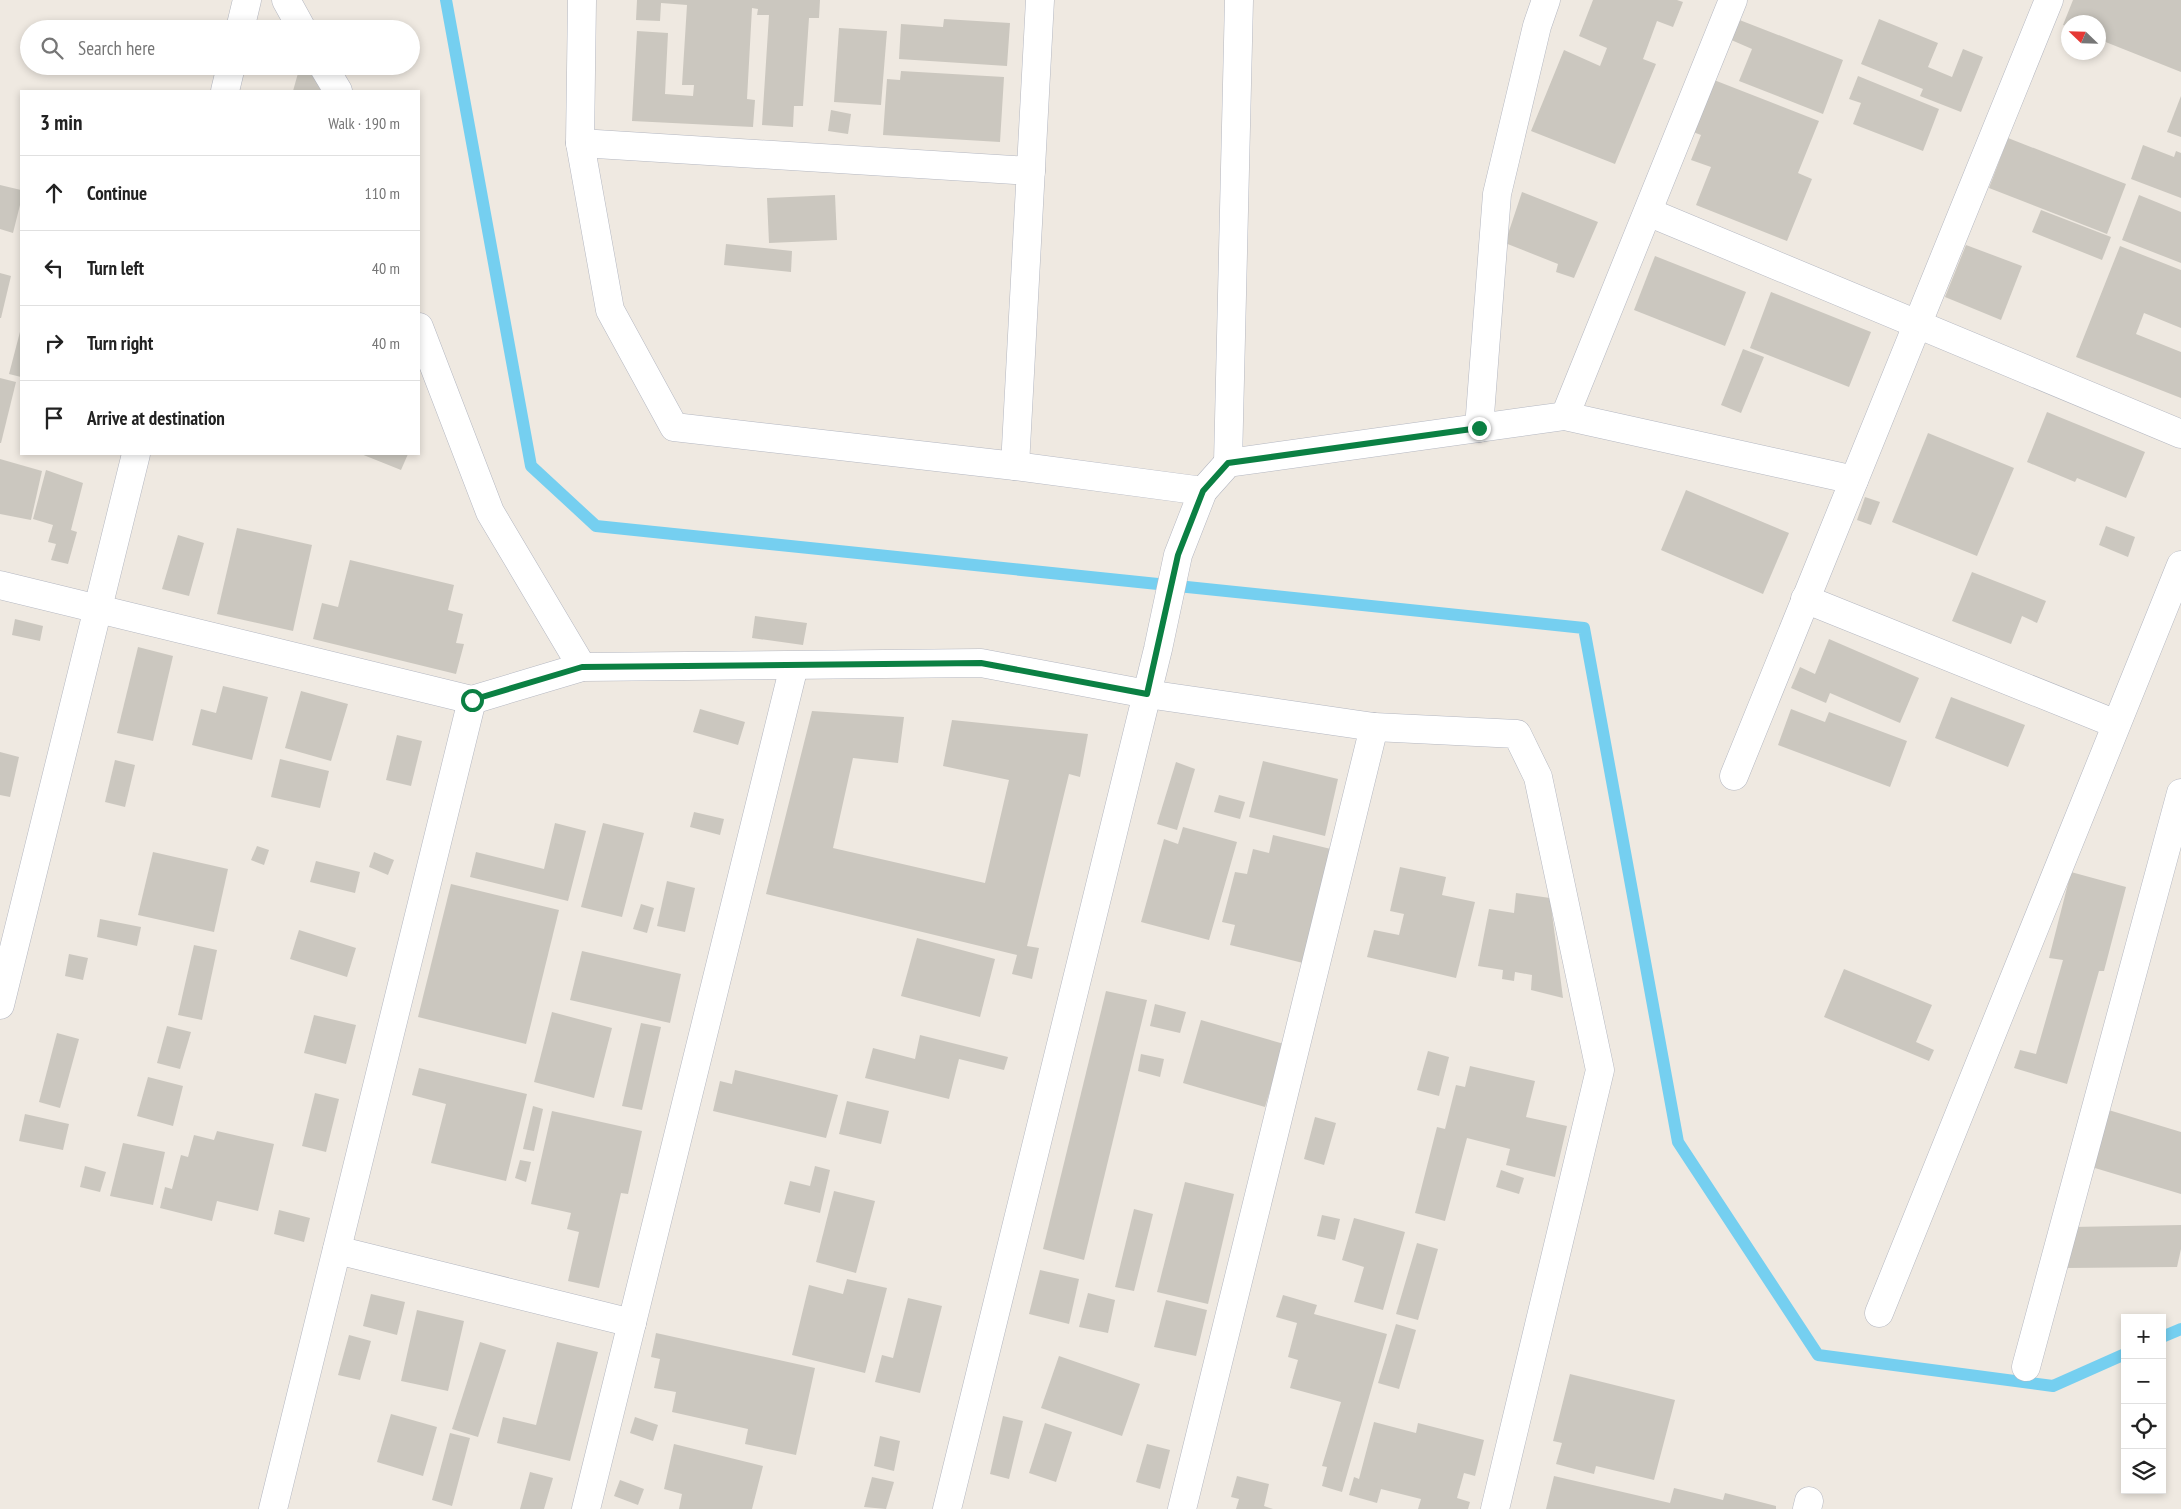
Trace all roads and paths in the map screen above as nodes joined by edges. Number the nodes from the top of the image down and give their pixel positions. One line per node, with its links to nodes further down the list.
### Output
1 (247, 0): 9 (street)
2 (286, 0): 10 (street)
3 (582, 0): 15 (street)
4 (1040, 0): 16 (street)
5 (1239, 0): 24 (street)
6 (1546, 0): 21 (street)
7 (1733, 0): 17 (street)
8 (2049, 0): 18 (street)
9 (242, 20)
10 (297, 20)
11 (229, 75): 13 (street)
12 (328, 75): 14 (street)
13 (225, 90)
14 (337, 90)
15 (580, 143): 16 (street); 25 (street)
16 (1031, 171): 25 (street)
17 (1648, 212): 18 (street); 20 (street)
18 (1917, 324): 22 (street); 26 (street)
19 (420, 330): 33 (street)
20 (1565, 416): 21 (street); 26 (street)
21 (1479, 428): 24 (street)
22 (2181, 434)
23 (136, 455): 31 (street)
24 (1228, 463): 27 (street)
25 (1015, 466): 27 (street)
26 (1854, 480): 30 (street)
27 (1203, 491): 34 (street)
28 (2181, 565): 36 (street)
29 (0, 585): 31 (street)
30 (1805, 600): 36 (street); 38 (street)
31 (98, 608): 35 (street); 40 (street)
32 (794, 666): 33 (street); 34 (street); 43 (street)
33 (582, 667): 35 (street)
34 (1147, 694): 37 (street); 47 (street)
35 (472, 700): 41 (street)
36 (2116, 724): 42 (street)
37 (1374, 727): 48 (street); 49 (street)
38 (1734, 776)
39 (2181, 793): 44 (street)
40 (0, 1005)
41 (336, 1250): 43 (street); 45 (street)
42 (1879, 1313)
43 (632, 1323): 46 (street)
44 (2026, 1367)
45 (273, 1509)
46 (586, 1509)
47 (947, 1509)
48 (1182, 1509)
49 (1495, 1509)

